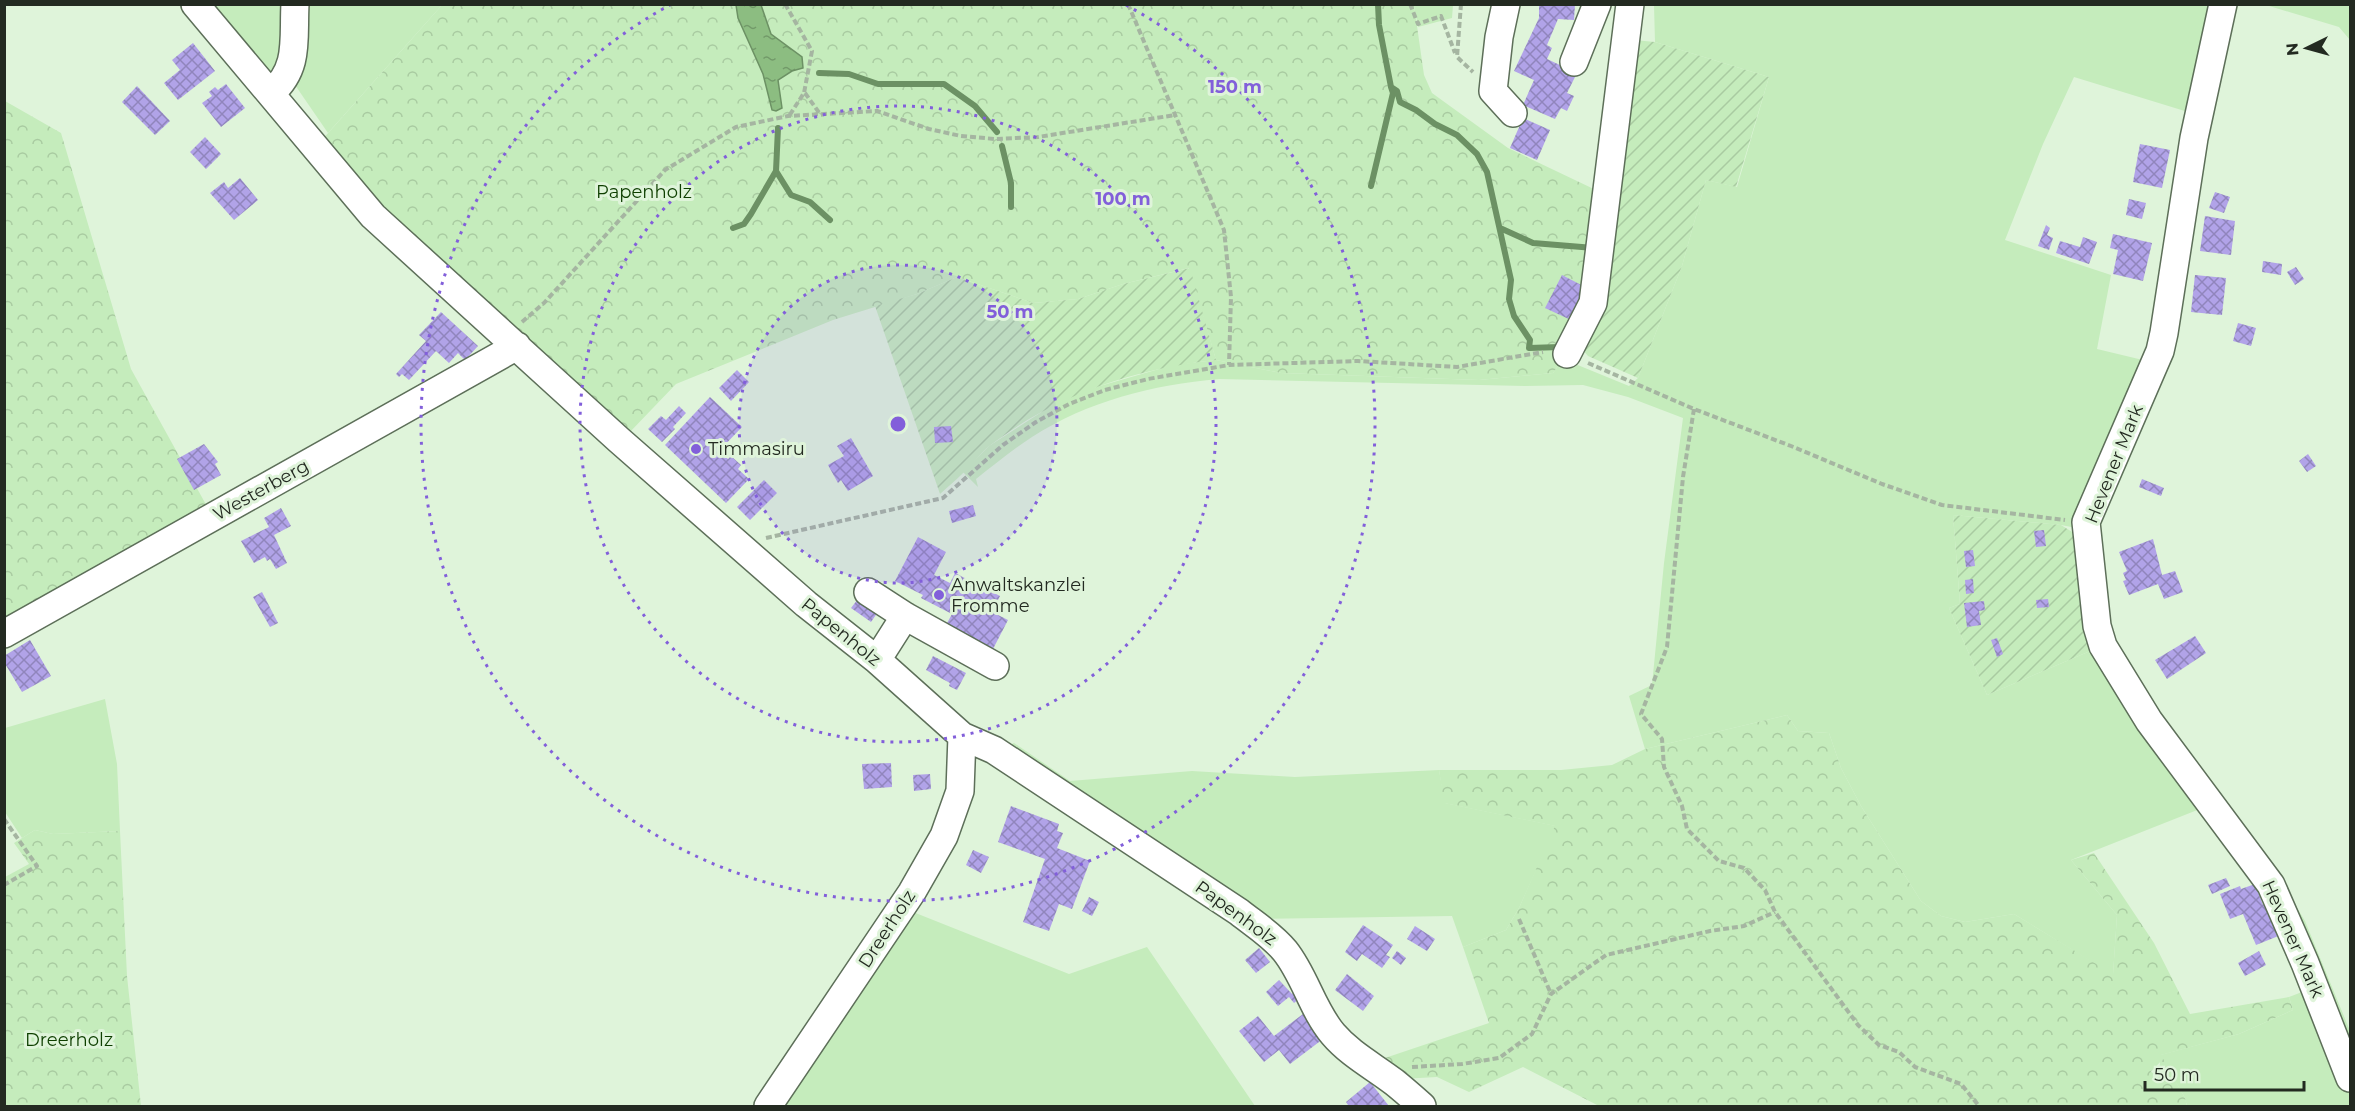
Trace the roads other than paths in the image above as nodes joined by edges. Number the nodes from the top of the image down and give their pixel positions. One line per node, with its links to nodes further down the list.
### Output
1 (195, 4): 8 (street, Papenholz)
2 (295, 4): 8 (street)
3 (1506, 4): 9 (street)
4 (1597, 4): 7 (street)
5 (1630, 4): 11 (street)
6 (2223, 4): 18 (street, Hevener Mark)
7 (1574, 62)
8 (271, 93): 10 (street, Papenholz)
9 (1513, 113)
10 (517, 346): 14 (street, Westerberg); 15 (street, Papenholz)
11 (1567, 354)
12 (868, 592): 13 (street)
13 (905, 616): 15 (street); 16 (street)
14 (4, 634)
15 (877, 660): 17 (street, Papenholz)
16 (994, 666)
17 (962, 736): 19 (street, Dreerholz); 20 (street, Papenholz)
18 (2350, 1078)
19 (768, 1107)
20 (1422, 1107)

